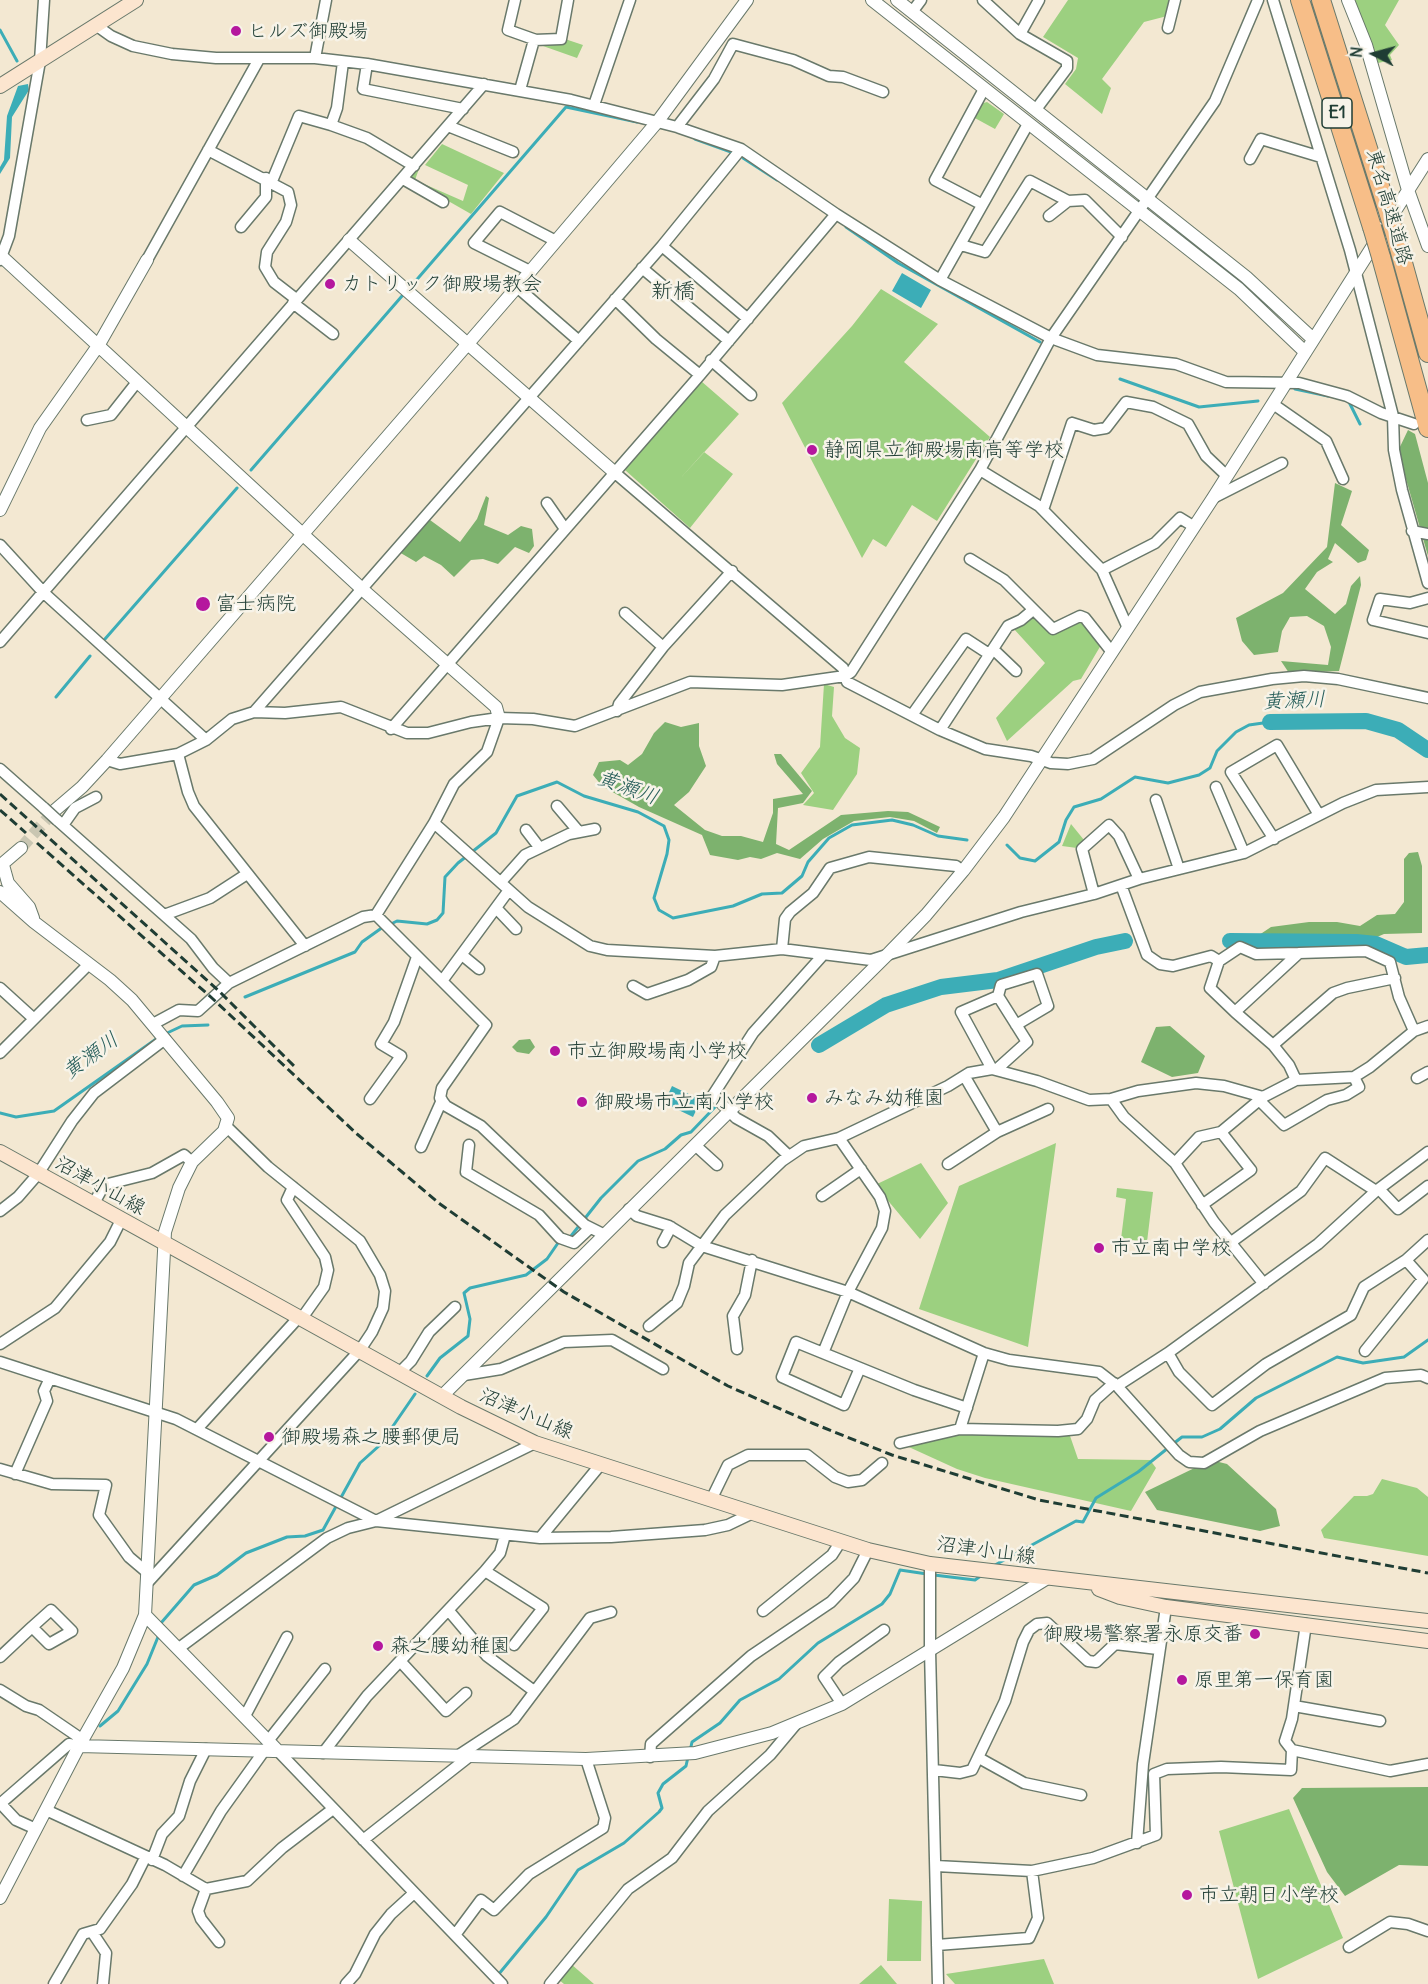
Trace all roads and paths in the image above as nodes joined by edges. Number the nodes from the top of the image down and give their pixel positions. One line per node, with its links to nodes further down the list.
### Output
1 (44, 0): 26 (street)
2 (136, 0): 20 (main road)
3 (326, 0): 24 (street)
4 (515, 0): 23 (street)
5 (568, 0): 23 (street)
6 (630, 0): 34 (street)
7 (747, 0): 37 (street)
8 (872, 0): 31 (street)
9 (897, 0): 19 (street)
10 (921, 0): 19 (street)
11 (983, 0): 22 (street)
12 (1039, 0): 22 (street)
13 (1175, 0): 21 (street)
14 (1258, 0): 55 (street)
15 (1274, 0): 45 (street)
16 (1300, 0): 93 (highway, 東名高速道路 / E1, bridge)
17 (1321, 0): 83 (highway, 東名高速道路 / E1, bridge)
18 (1348, 0): 51 (street)
19 (912, 12): 35 (street)
20 (97, 26): 25 (street); 26 (main road)
21 (1168, 28)
22 (1020, 34): 35 (street)
23 (536, 40): 32 (street)
24 (315, 58): 25 (street); 27 (street)
25 (259, 59): 43 (street)
26 (40, 61): 30 (main road); 65 (street)
27 (343, 62): 28 (street); 39 (street)
28 (367, 64): 29 (street); 36 (street)
29 (484, 84): 32 (street); 36 (street)
30 (0, 86)
31 (984, 88): 38 (street); 54 (street)
32 (520, 90): 34 (street)
33 (883, 92): 41 (street)
34 (594, 105): 37 (street)
35 (1037, 108): 55 (street)
36 (463, 109): 40 (street)
37 (658, 122): 41 (street); 61 (street)
38 (1028, 124): 54 (street); 55 (street)
39 (331, 125): 48 (street); 50 (street)
40 (448, 126): 44 (street); 48 (street)
41 (677, 127): 42 (street)
42 (741, 149): 56 (street); 63 (street)
43 (208, 150): 50 (street); 66 (street)
44 (513, 152)
45 (1321, 156): 46 (street); 69 (street)
46 (1250, 159)
47 (1428, 159): 51 (street)
48 (414, 166): 49 (street)
49 (403, 179): 53 (street); 60 (street)
50 (269, 180): 58 (street); 73 (street)
51 (1408, 190): 64 (street); 69 (street)
52 (1068, 201): 57 (street); 59 (street); 62 (street)
53 (443, 202)
54 (981, 204): 62 (street)
55 (1145, 205): 59 (street); 77 (street); 82 (street)
56 (836, 214): 70 (street); 74 (street)
57 (1048, 216)
58 (242, 227)
59 (1122, 237): 76 (street)
60 (349, 240): 73 (street); 80 (street)
61 (556, 241): 68 (street); 68 (street)
62 (961, 245): 70 (street)
63 (662, 246): 67 (street); 74 (street)
64 (1428, 246)
65 (0, 257): 81 (street)
66 (147, 260): 81 (street)
67 (642, 268): 72 (street); 79 (street)
68 (530, 271): 71 (street)
69 (1355, 277): 77 (street); 91 (street)
70 (940, 280): 76 (street)
71 (517, 287): 78 (street); 80 (street)
72 (615, 299): 78 (street); 85 (street)
73 (295, 301): 75 (street); 94 (street)
74 (748, 319): 79 (street)
75 (333, 334)
76 (1051, 338): 87 (street); 96 (street)
77 (1313, 339): 82 (street)
78 (579, 341): 89 (street)
79 (729, 341): 84 (street)
80 (468, 343): 89 (street); 107 (street)
81 (98, 346): 86 (street); 102 (street)
82 (1304, 351): 87 (street)
83 (1428, 353)
84 (711, 360): 85 (street); 88 (street)
85 (700, 375): 97 (street)
86 (137, 382): 92 (street); 94 (street)
87 (1285, 382): 90 (street); 91 (street)
88 (751, 395)
89 (530, 398): 97 (street); 114 (street)
90 (1273, 404): 98 (street); 99 (street)
91 (1393, 416): 93 (street); 106 (street)
92 (87, 420)
93 (1421, 426)
94 (186, 427): 107 (street); 115 (street)
95 (1282, 463): 100 (street)
96 (980, 470): 103 (street); 127 (street)
97 (614, 472): 105 (street); 112 (street)
98 (1227, 476): 100 (street); 103 (street)
99 (1343, 479)
100 (1213, 498): 104 (street)
101 (547, 503): 105 (street)
102 (0, 510)
103 (1043, 510): 111 (street)
104 (1193, 526): 111 (street); 119 (street)
105 (565, 529): 125 (street)
106 (1412, 531): 108 (street); 113 (street)
107 (302, 533): 114 (street); 128 (street)
108 (1428, 534)
109 (0, 545): 115 (street)
110 (970, 559): 117 (street)
111 (1102, 570): 119 (street)
112 (732, 571): 122 (street); 127 (street)
113 (1428, 583)
114 (362, 589): 125 (street); 131 (street)
115 (44, 593): 121 (street); 128 (street)
116 (1428, 598): 120 (street)
117 (1033, 610): 123 (street); 124 (street)
118 (625, 613): 122 (street)
119 (1127, 626): 124 (street)
120 (1428, 633)
121 (0, 642)
122 (663, 647): 130 (street)
123 (991, 651): 126 (street); 132 (street); 135 (street)
124 (1111, 651): 138 (street)
125 (446, 665): 133 (street); 134 (street)
126 (1016, 670)
127 (845, 676): 130 (street); 132 (street)
128 (162, 698): 136 (street); 139 (street)
129 (1428, 698): 138 (street)
130 (618, 711): 133 (street)
131 (254, 712): 134 (street); 136 (street)
132 (912, 715): 135 (street)
133 (499, 718): 134 (street); 150 (street)
134 (391, 729)
135 (940, 730): 138 (street)
136 (207, 740): 137 (street)
137 (178, 754): 139 (street); 161 (street)
138 (1041, 759): 160 (street)
139 (107, 760): 143 (street)
140 (0, 769): 149 (street)
141 (1216, 787): 157 (street)
142 (1428, 787): 148 (street)
143 (74, 794): 146 (street); 149 (street)
144 (96, 797): 146 (street)
145 (1156, 800): 159 (street)
146 (82, 805): 149 (street)
147 (557, 806): 153 (street)
148 (1319, 815): 154 (street); 154 (street)
149 (54, 816): 168 (street)
150 (434, 823): 164 (street); 169 (street)
151 (595, 829): 153 (street)
152 (526, 830): 155 (street)
153 (579, 832): 155 (street)
154 (1274, 839): 157 (street)
155 (539, 847): 164 (street)
156 (21, 848): 158 (street)
157 (1244, 853): 159 (street)
158 (2, 865): 170 (street)
159 (1179, 869): 162 (street)
160 (963, 871): 173 (street); 177 (street)
161 (247, 874): 168 (street); 172 (street)
162 (1139, 879): 163 (street); 166 (street)
163 (1121, 885): 166 (street); 180 (street)
164 (505, 886): 167 (street); 178 (street)
165 (0, 892): 170 (street)
166 (1094, 894): 177 (street)
167 (497, 909): 171 (street); 175 (street)
168 (164, 915): 185 (street)
169 (379, 918): 172 (street); 179 (street)
170 (34, 922): 181 (street)
171 (516, 929)
172 (304, 946): 185 (street)
173 (782, 948): 176 (street); 178 (street)
174 (1299, 953): 180 (street); 183 (street); 189 (street)
175 (462, 955): 182 (street); 184 (street)
176 (823, 955): 177 (street); 209 (street)
177 (887, 955): 209 (street)
178 (715, 956): 186 (street)
179 (417, 957): 184 (street); 204 (street)
180 (1219, 961): 189 (street)
181 (89, 964): 190 (street); 192 (street)
182 (479, 969)
183 (1395, 978): 194 (street); 196 (street)
184 (442, 981): 207 (street)
185 (229, 983): 192 (street)
186 (633, 986)
187 (0, 988): 190 (street)
188 (998, 996): 191 (street); 191 (street); 198 (street)
189 (1235, 1012): 196 (street)
190 (33, 1018): 197 (street)
191 (1016, 1025): 198 (street)
192 (155, 1026): 195 (street)
193 (1428, 1026): 194 (street)
194 (1414, 1031): 201 (street)
195 (165, 1040): 210 (street); 225 (street)
196 (1273, 1045): 203 (street)
197 (0, 1053)
198 (994, 1069): 200 (street); 205 (street)
199 (1428, 1072): 202 (street)
200 (965, 1077): 211 (street); 213 (street)
201 (1353, 1077): 203 (street); 206 (street)
202 (1417, 1078)
203 (1296, 1080): 206 (street)
204 (370, 1099)
205 (1111, 1099): 206 (street); 221 (street)
206 (1261, 1099): 212 (street)
207 (442, 1100): 216 (street); 235 (street)
208 (1048, 1109): 211 (street)
209 (729, 1110): 214 (street); 219 (street)
210 (227, 1127): 220 (street); 227 (street)
211 (997, 1132): 222 (street)
212 (1221, 1132): 221 (street); 231 (street)
213 (839, 1138): 219 (street); 224 (street)
214 (695, 1144): 223 (street); 232 (street)
215 (469, 1145): 235 (street)
216 (421, 1147)
217 (0, 1152): 225 (main road, 沼津小山線)
218 (1428, 1152): 228 (street)
219 (789, 1156): 242 (street)
220 (192, 1162): 230 (street); 240 (street)
221 (1175, 1162): 231 (street)
222 (948, 1164)
223 (717, 1165)
224 (861, 1169): 229 (street); 246 (street)
225 (38, 1174): 230 (main road, 沼津小山線); 233 (street)
226 (1428, 1186): 228 (street)
227 (293, 1187): 248 (street); 252 (street)
228 (1377, 1190): 241 (street); 245 (street)
229 (822, 1196)
230 (93, 1205): 234 (main road, 沼津小山線)
231 (1203, 1205): 241 (street)
232 (629, 1209): 236 (street); 237 (street)
233 (0, 1211)
234 (121, 1220): 240 (main road, 沼津小山線); 250 (street)
235 (584, 1223): 237 (street)
236 (671, 1227): 239 (street); 242 (street)
237 (603, 1234): 261 (street)
238 (1428, 1240): 244 (street)
239 (663, 1242)
240 (164, 1243): 248 (main road, 沼津小山線); 267 (street)
241 (1230, 1243): 245 (street)
242 (702, 1246): 243 (street); 249 (street)
243 (752, 1260): 246 (street); 251 (street)
244 (1406, 1260): 253 (street); 256 (street)
245 (1264, 1284): 256 (street)
246 (849, 1292): 254 (street); 255 (street)
247 (455, 1307): 260 (street)
248 (301, 1318): 252 (main road, 沼津小山線); 268 (street)
249 (649, 1326)
250 (0, 1344)
251 (737, 1349)
252 (360, 1350): 260 (main road, 沼津小山線); 272 (street)
253 (1365, 1352)
254 (824, 1353): 258 (street); 258 (street)
255 (984, 1353): 264 (street); 266 (street)
256 (1168, 1353): 264 (street)
257 (0, 1362): 262 (street)
258 (860, 1368): 266 (street)
259 (663, 1370): 261 (street)
260 (399, 1374): 265 (main road, 沼津小山線)
261 (464, 1374): 265 (street)
262 (50, 1378): 267 (street); 276 (street)
263 (1428, 1378): 264 (street)
264 (1115, 1384): 269 (street)
265 (442, 1396): 270 (main road, 沼津小山線)
266 (967, 1408): 269 (street)
267 (154, 1414): 268 (street); 286 (street)
268 (196, 1429): 272 (street)
269 (960, 1429): 271 (street)
270 (535, 1443): 274 (main road, 沼津小山線); 279 (street)
271 (900, 1443)
272 (258, 1461): 279 (street); 286 (street)
273 (882, 1463): 277 (street)
274 (601, 1464): 277 (main road, 沼津小山線); 281 (street)
275 (0, 1468): 276 (street)
276 (15, 1474): 286 (street)
277 (711, 1500): 278 (main road, 沼津小山線)
278 (753, 1513): 281 (street); 282 (main road, 沼津小山線)
279 (376, 1521): 280 (street); 301 (street)
280 (505, 1535): 281 (street); 285 (street)
281 (540, 1538)
282 (841, 1541): 283 (main road, 沼津小山線); 291 (street)
283 (868, 1550): 284 (main road, 沼津小山線); 322 (street)
284 (930, 1564): 287 (main road, 沼津小山線); 303 (street)
285 (485, 1571): 290 (street); 300 (street)
286 (149, 1577): 293 (street)
287 (1046, 1579): 288 (main road, 沼津小山線); 303 (street)
288 (1086, 1584): 289 (main road, 沼津小山線); 294 (main road, 沼津小山線)
289 (1166, 1607): 295 (main road, 沼津小山線); 302 (street)
290 (449, 1611): 305 (street); 308 (street)
291 (764, 1611)
292 (611, 1612): 308 (street)
293 (145, 1616): 301 (street); 315 (street)
294 (1428, 1622)
295 (1306, 1624): 299 (main road, 沼津小山線); 311 (street)
296 (32, 1627): 304 (street)
297 (884, 1630): 310 (street)
298 (287, 1637): 312 (street)
299 (1428, 1641)
300 (514, 1645)
301 (179, 1648): 312 (street)
302 (1158, 1649): 323 (street); 333 (street)
303 (930, 1650): 310 (street); 326 (street)
304 (0, 1658)
305 (401, 1662): 309 (street); 320 (street)
306 (325, 1669): 316 (street)
307 (0, 1690): 315 (street)
308 (534, 1692): 321 (street)
309 (466, 1693)
310 (842, 1704): 314 (street)
311 (1294, 1706): 313 (street); 318 (street)
312 (245, 1716): 316 (street)
313 (1380, 1721)
314 (796, 1724): 322 (street); 351 (street)
315 (81, 1743): 317 (street); 328 (street); 330 (street)
316 (266, 1746): 317 (street); 319 (street); 337 (street)
317 (206, 1749): 334 (street)
318 (1292, 1750): 325 (street); 333 (street)
319 (278, 1752): 320 (street); 329 (street)
320 (323, 1752): 321 (street)
321 (465, 1756): 324 (street); 332 (street)
322 (650, 1757): 324 (street)
323 (979, 1758): 326 (street); 327 (street)
324 (586, 1759): 343 (street)
325 (1428, 1764)
326 (934, 1770): 335 (street)
327 (1081, 1795)
328 (0, 1804): 331 (street)
329 (333, 1809): 332 (street); 338 (street)
330 (46, 1810): 331 (street); 334 (street)
331 (36, 1829): 340 (street)
332 (363, 1840): 339 (street)
333 (1137, 1843): 336 (street)
334 (148, 1859): 337 (street); 342 (street)
335 (936, 1866): 336 (street); 345 (street)
336 (1032, 1871): 345 (street)
337 (183, 1876): 338 (street)
338 (206, 1889): 344 (street)
339 (414, 1893): 343 (street); 349 (street)
340 (0, 1898)
341 (1428, 1931): 346 (street)
342 (92, 1932): 347 (street); 348 (street)
343 (455, 1935): 350 (street)
344 (219, 1942)
345 (937, 1945): 352 (street)
346 (1349, 1947)
347 (54, 1984)
348 (103, 1984)
349 (346, 1984)
350 (502, 1984)
351 (550, 1984)
352 (938, 1984)

